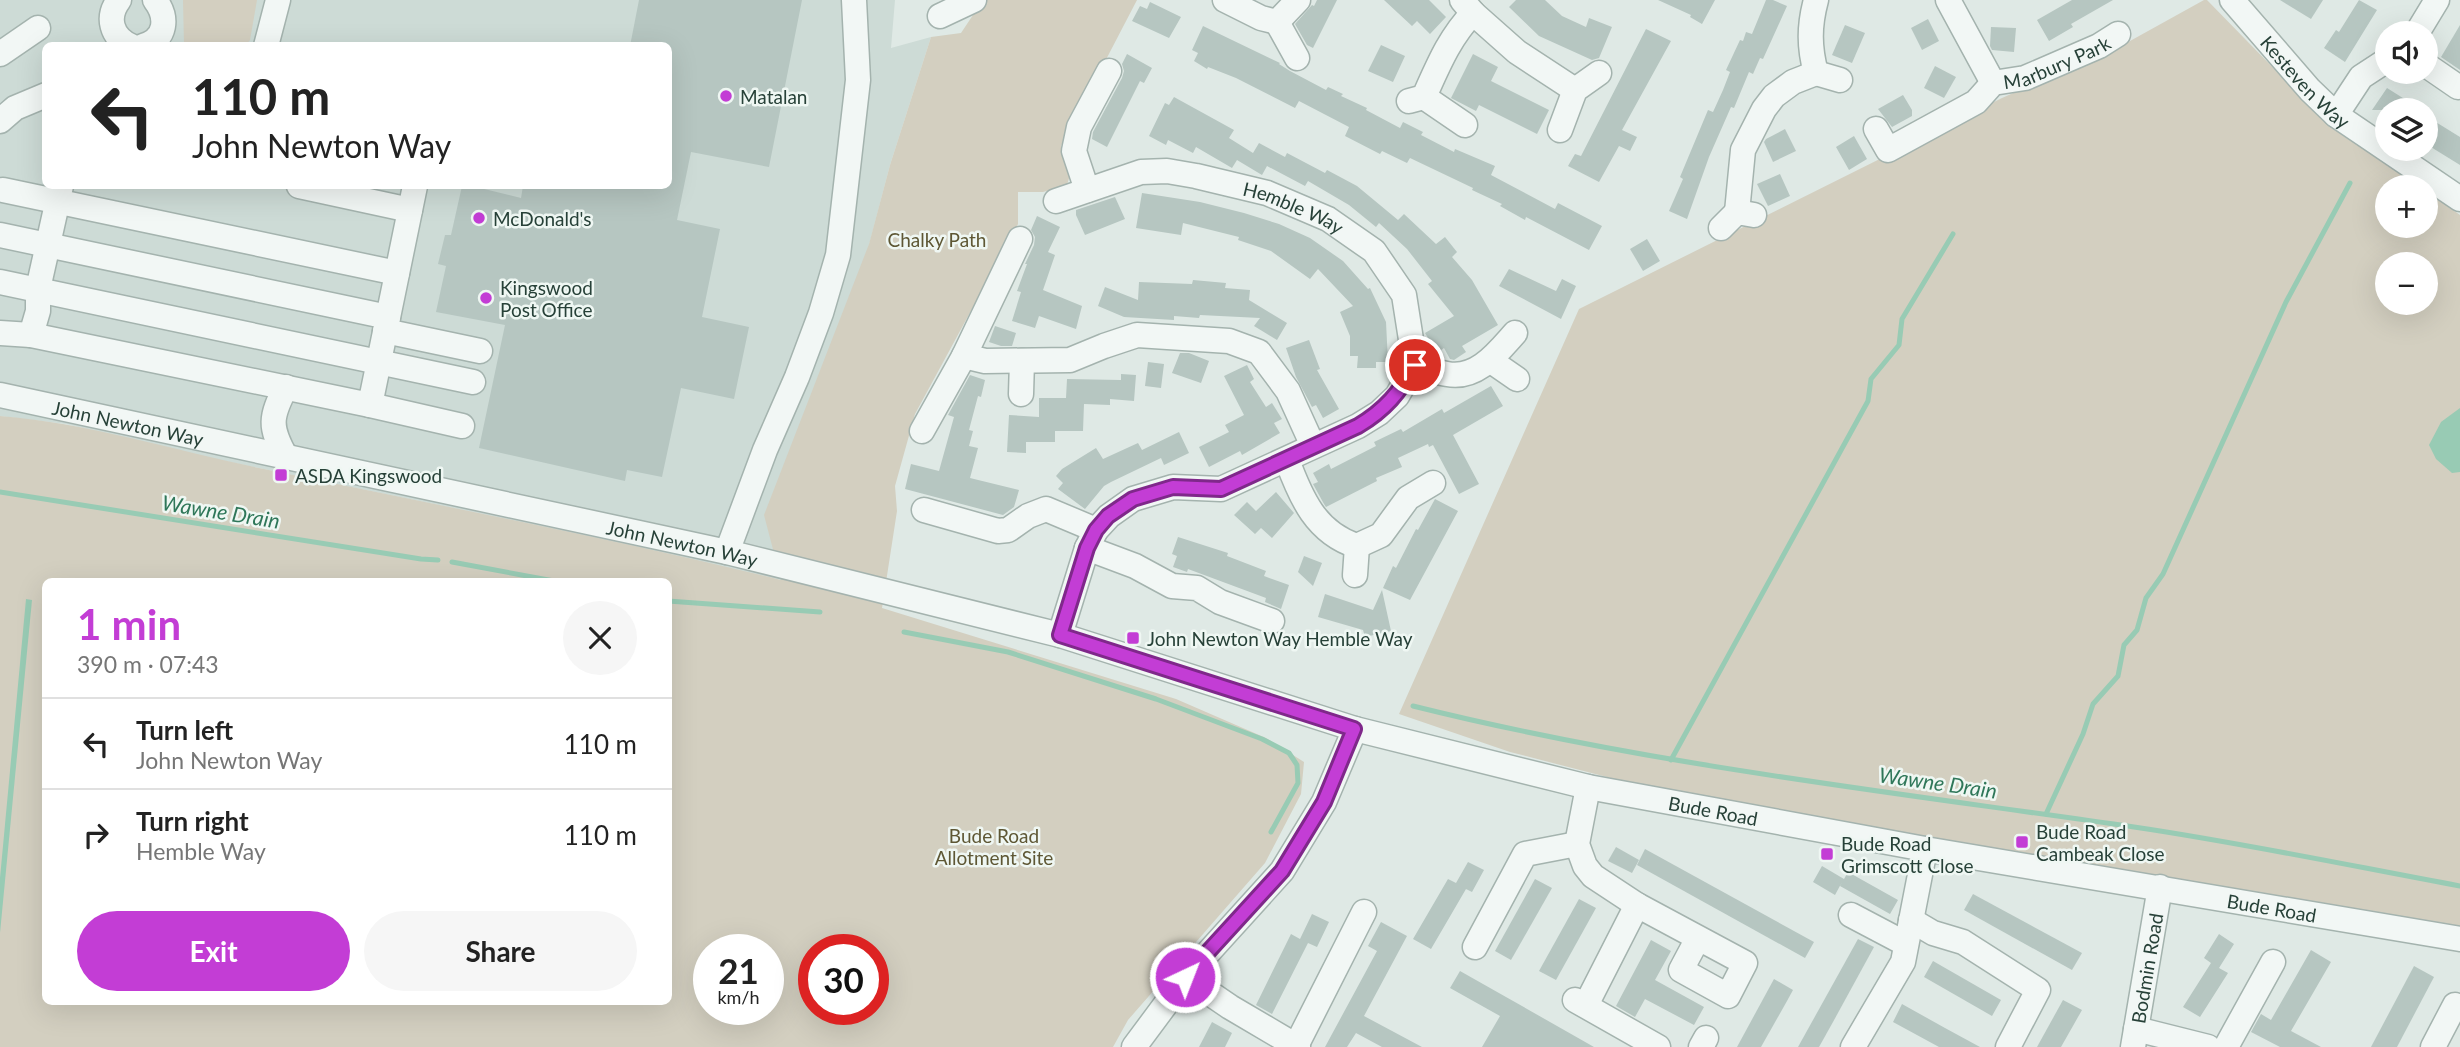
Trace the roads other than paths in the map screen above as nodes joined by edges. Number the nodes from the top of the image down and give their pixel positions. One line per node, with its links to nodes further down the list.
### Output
1 (118, 0): 18 (street)
2 (155, 0): 19 (street)
3 (278, 0): 20 (street)
4 (854, 0): 79 (street)
5 (974, 0): 13 (street)
6 (1226, 0): 15 (street)
7 (1298, 0): 15 (street)
8 (1816, 0): 26 (street)
9 (1948, 0): 29 (street, Marbury Park)
10 (2232, 0): 33 (street, Kesteven Way)
11 (2437, 0): 14 (street)
12 (1467, 6): 31 (street); 35 (street)
13 (940, 16)
14 (2424, 21)
15 (1277, 22): 22 (street)
16 (38, 28): 21 (street)
17 (2118, 34): 29 (street, Marbury Park)
18 (107, 37)
19 (149, 42)
20 (267, 42)
21 (0, 54)
22 (1297, 58)
23 (2375, 68): 33 (street)
24 (1109, 71): 41 (street)
25 (1599, 73): 31 (street)
26 (1816, 73): 28 (street); 46 (street)
27 (2438, 73): 30 (street)
28 (1840, 80)
29 (1993, 83): 36 (street, Marbury Park)
30 (2458, 87)
31 (1575, 90): 37 (street)
32 (42, 97): 34 (street)
33 (2336, 115): 43 (street, Kesteven Way)
34 (0, 121)
35 (1465, 125)
36 (1876, 129)
37 (1560, 130)
38 (313, 189): 45 (street)
39 (414, 189): 45 (street)
40 (3, 190): 42 (street)
41 (1087, 190): 44 (street, Hemble Way); 63 (street, Hemble Way)
42 (60, 193): 49 (street); 50 (street)
43 (2460, 199)
44 (1056, 201)
45 (410, 210): 50 (street)
46 (1737, 218)
47 (0, 235): 49 (street)
48 (1020, 239): 59 (street)
49 (49, 246): 52 (street); 54 (street)
50 (397, 273): 54 (street)
51 (0, 282): 52 (street)
52 (38, 289): 53 (street); 57 (street); 62 (street)
53 (0, 320)
54 (387, 324): 58 (street); 62 (street)
55 (0, 333): 57 (street)
56 (1515, 333): 61 (street)
57 (31, 335): 66 (street)
58 (480, 351)
59 (975, 359): 60 (street); 71 (street)
60 (1022, 361): 67 (street); 72 (street)
61 (1491, 361): 63 (street); 64 (street)
62 (380, 362): 65 (street); 69 (street)
63 (1415, 365): 72 (street)
64 (1517, 379)
65 (473, 382)
66 (286, 387): 69 (street); 73 (street)
67 (1021, 394)
68 (0, 395): 73 (street, John Newton Way)
69 (370, 405): 70 (street)
70 (462, 426)
71 (922, 431)
72 (1313, 446): 74 (street)
73 (286, 457): 79 (street, John Newton Way)
74 (1287, 460): 77 (street); 78 (street)
75 (1433, 483): 78 (street)
76 (924, 510): 77 (street)
77 (1091, 539): 81 (street); 82 (street)
78 (1357, 547): 80 (street)
79 (727, 552): 82 (street, John Newton Way)
80 (1355, 575)
81 (1272, 621)
82 (1060, 635): 83 (street, John Newton Way)
83 (1354, 729): 84 (street, Bude Road); 96 (street)
84 (1588, 788): 85 (street); 86 (street, Bude Road)
85 (1577, 844): 88 (street); 94 (street)
86 (1925, 849): 87 (street, Bude Road); 91 (street)
87 (2160, 887): 93 (street, Bude Road); 98 (street, Bodmin Road)
88 (1637, 905): 92 (street); 103 (street)
89 (1364, 912): 101 (street)
90 (1851, 915): 91 (street)
91 (1908, 932): 100 (street); 104 (street)
92 (1698, 938)
93 (2460, 939)
94 (1475, 947)
95 (2273, 962): 106 (street)
96 (1185, 977): 99 (street); 102 (street)
97 (2454, 1016): 107 (street)
98 (2135, 1038): 105 (street)
99 (1262, 1039): 101 (street)
100 (1862, 1044)
101 (1297, 1046)
102 (1134, 1047)
103 (1658, 1047)
104 (2008, 1047)
105 (2208, 1047)
106 (2226, 1047)
107 (2433, 1047)

